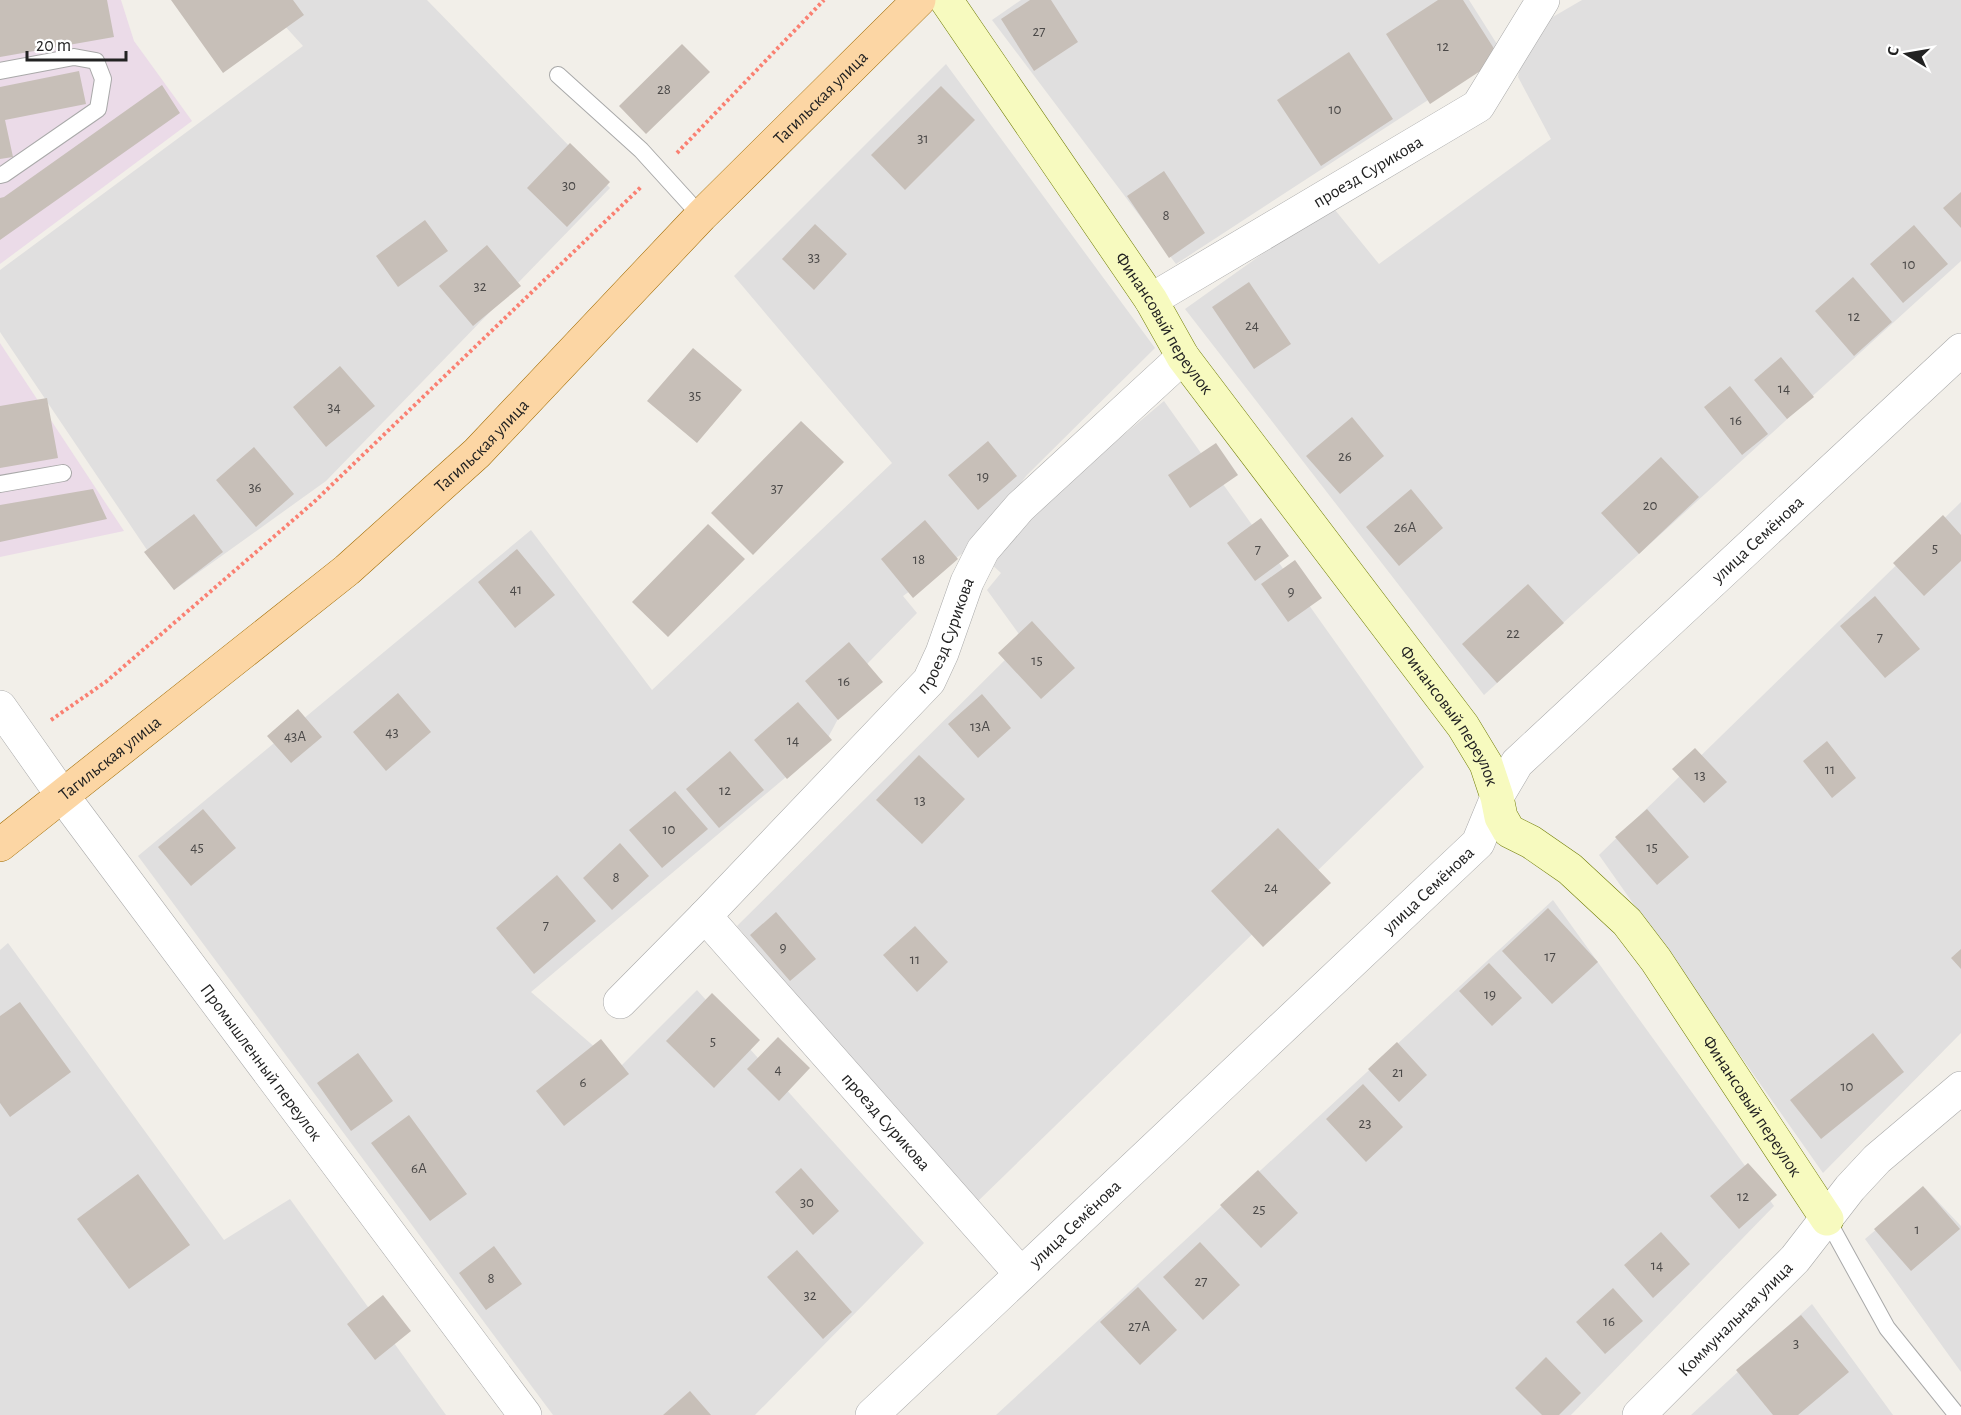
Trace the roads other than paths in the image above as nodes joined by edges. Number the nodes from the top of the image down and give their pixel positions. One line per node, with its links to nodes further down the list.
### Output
1 (919, 0): 7 (main road, Тагильская улица)
2 (946, 0): 8 (street, Финансовый переулок)
3 (1543, 0): 8 (street, проезд Сурикова)
4 (0, 71): 6 (lane)
5 (558, 75): 7 (lane)
6 (0, 175)
7 (701, 216): 14 (main road, Тагильская улица)
8 (1151, 300): 10 (street, Финансовый переулок)
9 (1961, 350): 15 (street, улица Семёнова)
10 (1183, 357): 15 (street, Финансовый переулок); 17 (street, проезд Сурикова)
11 (63, 473): 12 (lane)
12 (0, 484)
13 (0, 707): 14 (street, Промышленный переулок)
14 (62, 795): 16 (main road, Тагильская улица); 22 (street, Промышленный переулок)
15 (1497, 797): 20 (street, Финансовый переулок); 21 (street, улица Семёнова)
16 (0, 845)
17 (705, 916): 18 (street, проезд Сурикова); 21 (street, проезд Сурикова)
18 (620, 1002)
19 (1961, 1088): 20 (street, Коммунальная улица)
20 (1827, 1219): 24 (street, Коммунальная улица); 25 (lane, Финансовый переулок)
21 (1020, 1274): 23 (street, улица Семёнова)
22 (525, 1415)
23 (872, 1415)
24 (1639, 1415)
25 (1957, 1415)

